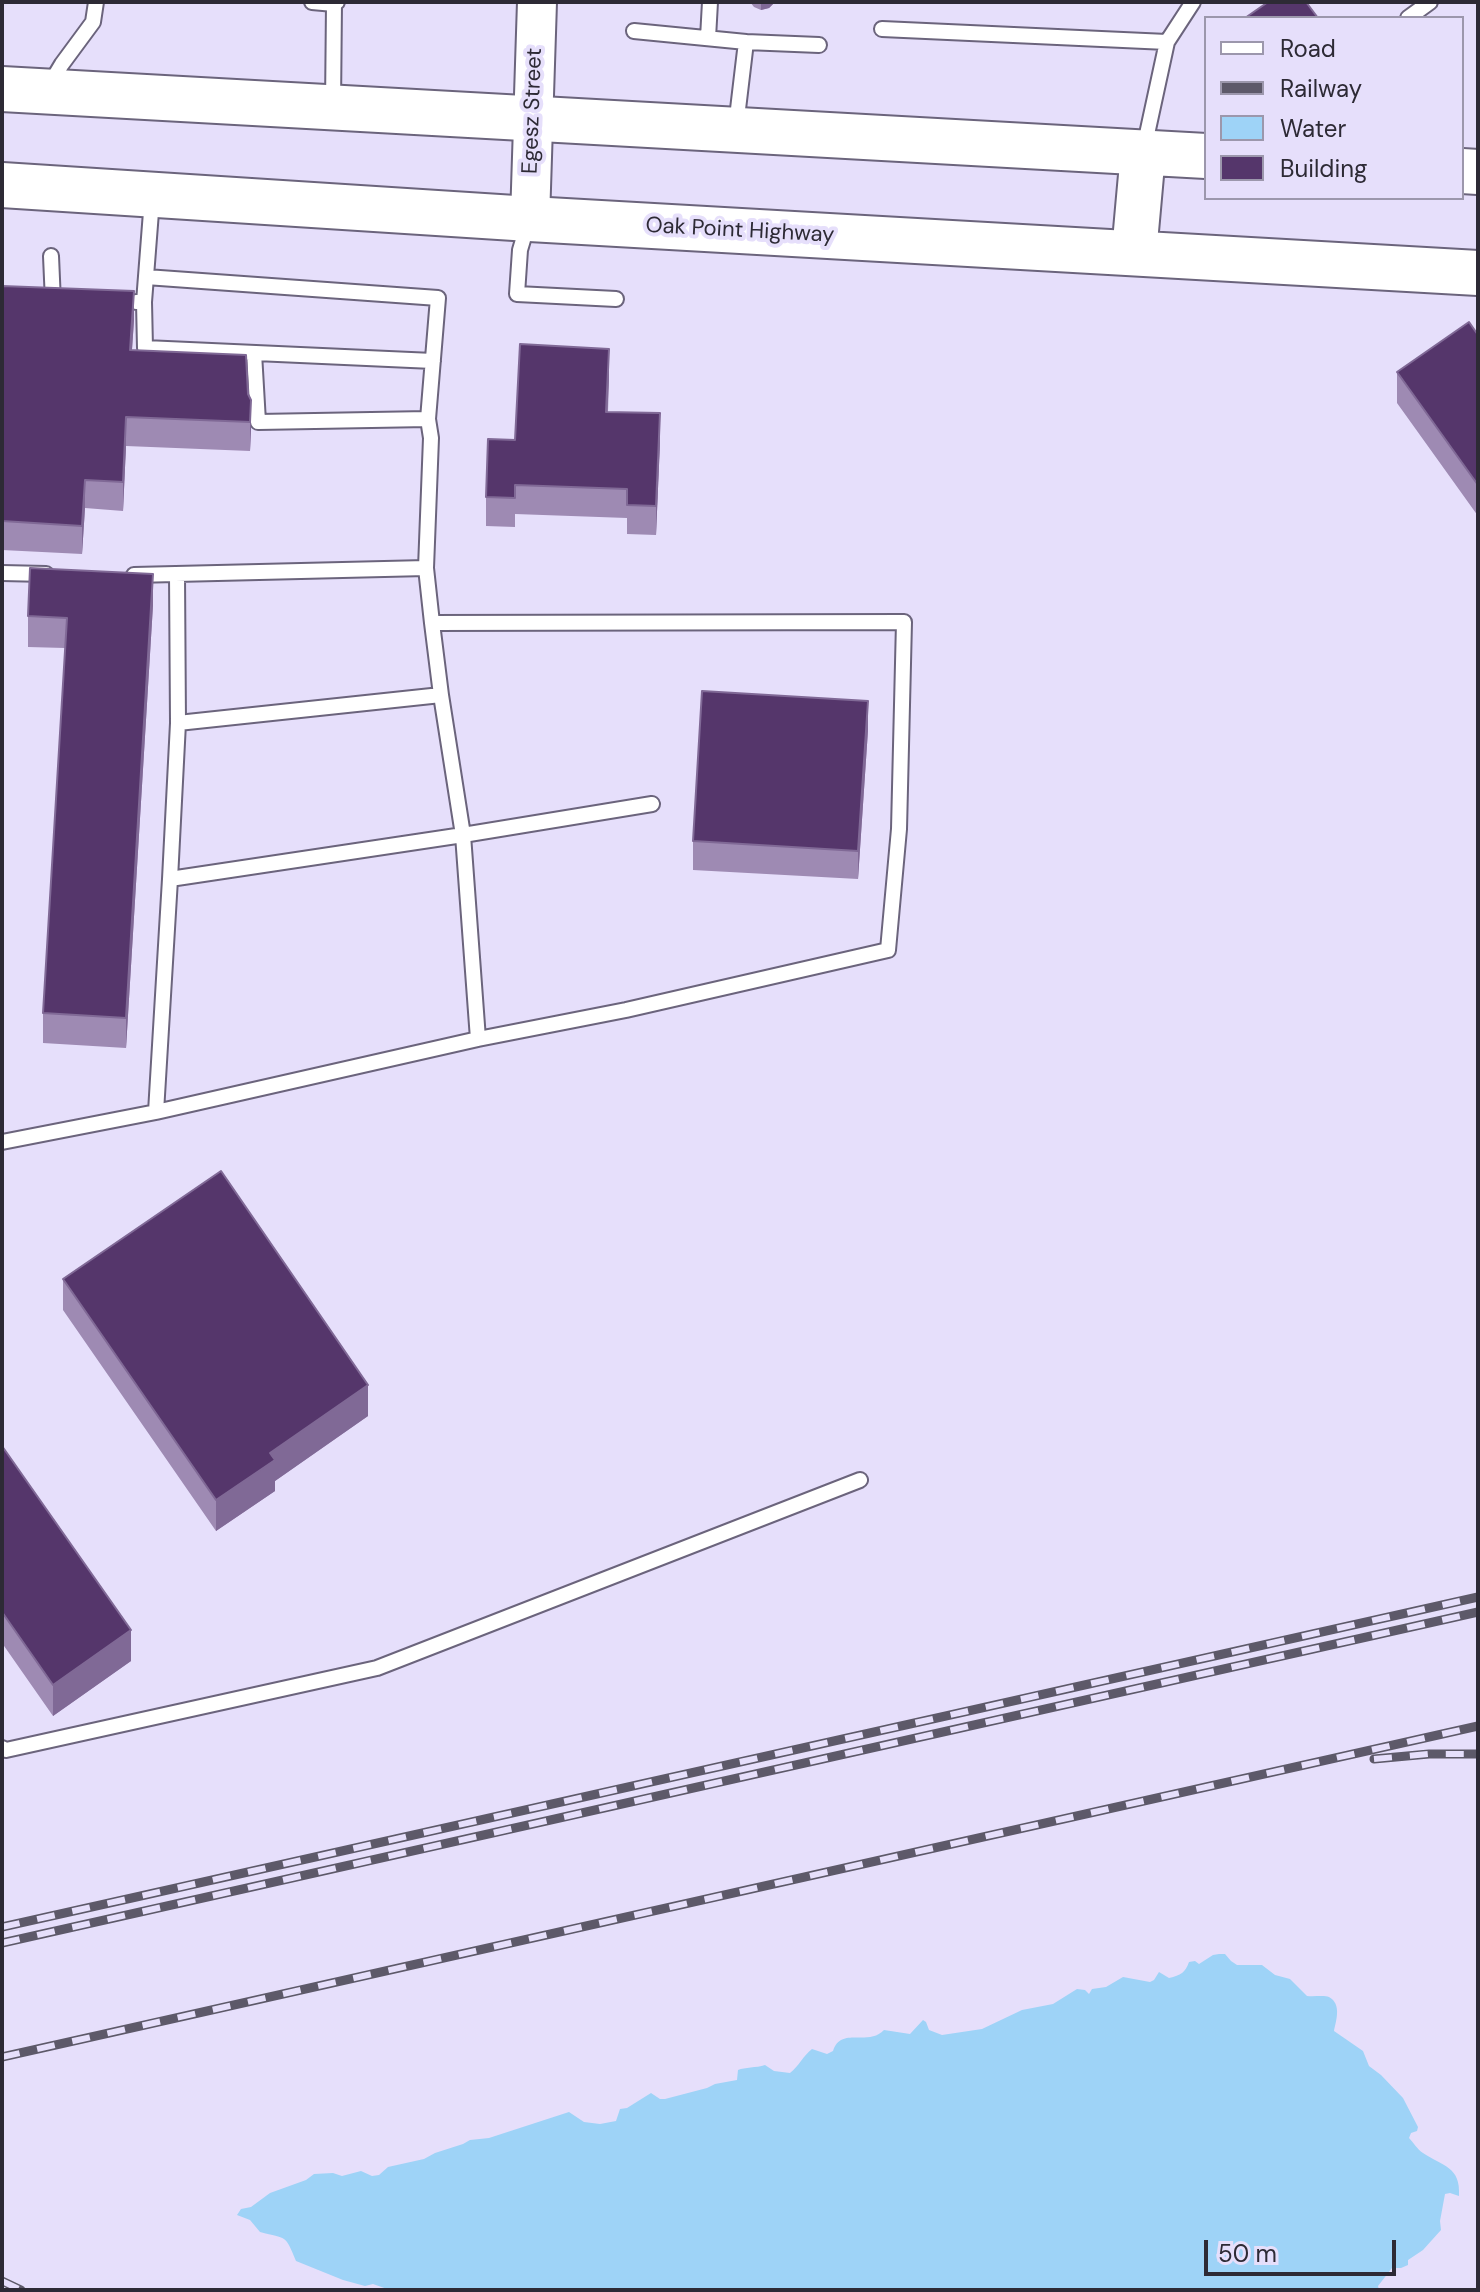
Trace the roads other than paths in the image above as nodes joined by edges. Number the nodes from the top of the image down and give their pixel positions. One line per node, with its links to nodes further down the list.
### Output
1 (96, 2): 16 (lane)
2 (312, 2): 7 (lane)
3 (537, 2): 18 (street, Egesz Street)
4 (710, 2): 11 (lane)
5 (1193, 2): 13 (lane)
6 (1430, 2): 8 (lane)
7 (336, 3): 17 (lane)
8 (1411, 16)
9 (882, 29): 13 (lane)
10 (634, 31): 11 (lane)
11 (708, 38): 12 (lane)
12 (746, 42): 14 (lane); 19 (lane)
13 (1167, 42): 20 (lane)
14 (819, 45)
15 (2, 89): 16 (main road)
16 (46, 92): 17 (main road)
17 (333, 109): 18 (main road)
18 (534, 118): 19 (main road); 24 (street, Egesz Street)
19 (736, 130): 20 (main road)
20 (1143, 153): 21 (main road); 25 (main road)
21 (1204, 156)
22 (2, 185): 23 (main road, Oak Point Highway)
23 (152, 195): 24 (main road, Oak Point Highway); 28 (lane)
24 (530, 219): 25 (main road, Oak Point Highway); 29 (lane)
25 (1134, 253): 27 (main road, Oak Point Highway)
26 (51, 256): 30 (lane)
27 (1478, 273)
28 (146, 277): 32 (lane); 34 (lane)
29 (616, 299)
30 (68, 302)
31 (114, 302): 32 (lane)
32 (144, 302): 33 (lane)
33 (254, 353): 34 (lane); 35 (lane)
34 (433, 361): 35 (lane)
35 (428, 419): 36 (lane)
36 (426, 568): 40 (lane); 41 (lane)
37 (2, 573): 38 (lane)
38 (60, 574)
39 (119, 575): 40 (lane)
40 (177, 575): 43 (lane)
41 (432, 623): 42 (lane); 47 (lane)
42 (441, 695): 43 (lane); 45 (lane)
43 (178, 723): 46 (lane)
44 (652, 804): 45 (lane)
45 (463, 835): 46 (lane); 47 (lane)
46 (170, 879): 48 (lane)
47 (478, 1039): 48 (lane)
48 (156, 1112): 49 (lane)
49 (2, 1142)
50 (860, 1480): 51 (lane)
51 (3, 1750)

